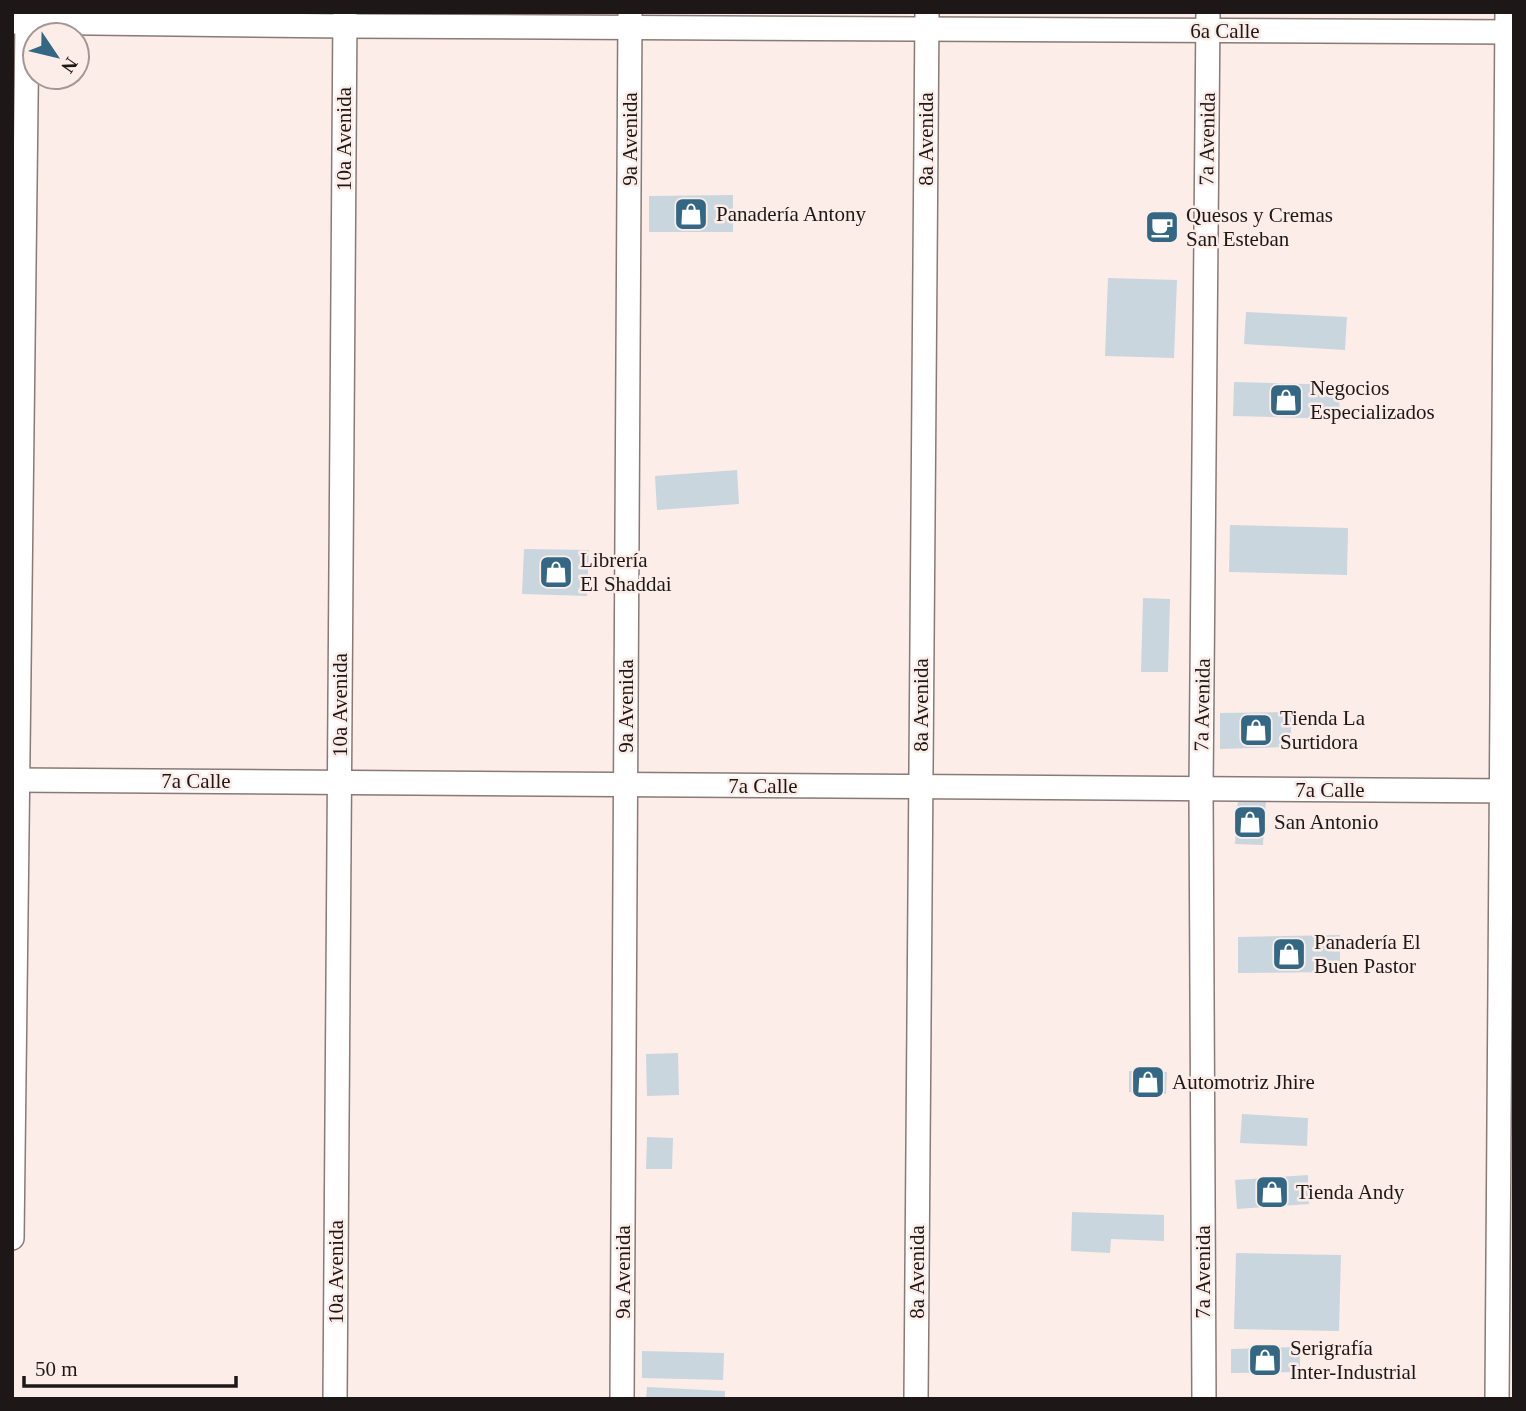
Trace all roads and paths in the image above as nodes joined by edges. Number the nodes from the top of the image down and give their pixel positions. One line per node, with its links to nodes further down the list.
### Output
1 (345, 19): 2 (street, 6a Calle); 4 (street, 6a Calle); 8 (street, 10a Avenida)
2 (630, 20): 3 (street, 6a Calle); 9 (street, 9a Avenida)
3 (927, 21): 5 (street, 6a Calle); 10 (street, 8a Avenida)
4 (20, 22): 7 (street)
5 (1208, 22): 6 (street, 6a Calle); 11 (street, 7a Avenida)
6 (1509, 26): 12 (street)
7 (15, 780): 8 (street, 7a Calle); 13 (street)
8 (339, 782): 9 (street, 7a Calle); 14 (street, 10a Avenida)
9 (626, 785): 10 (street, 7a Calle); 15 (street, 9a Avenida)
10 (920, 787): 11 (street, 7a Calle); 16 (street, 8a Avenida)
11 (1201, 789): 12 (street, 7a Calle); 17 (street, 7a Avenida)
12 (1508, 791): 18 (street)
13 (12, 1238)
14 (335, 1399)
15 (622, 1399)
16 (916, 1399)
17 (1204, 1399)
18 (1497, 1399)

